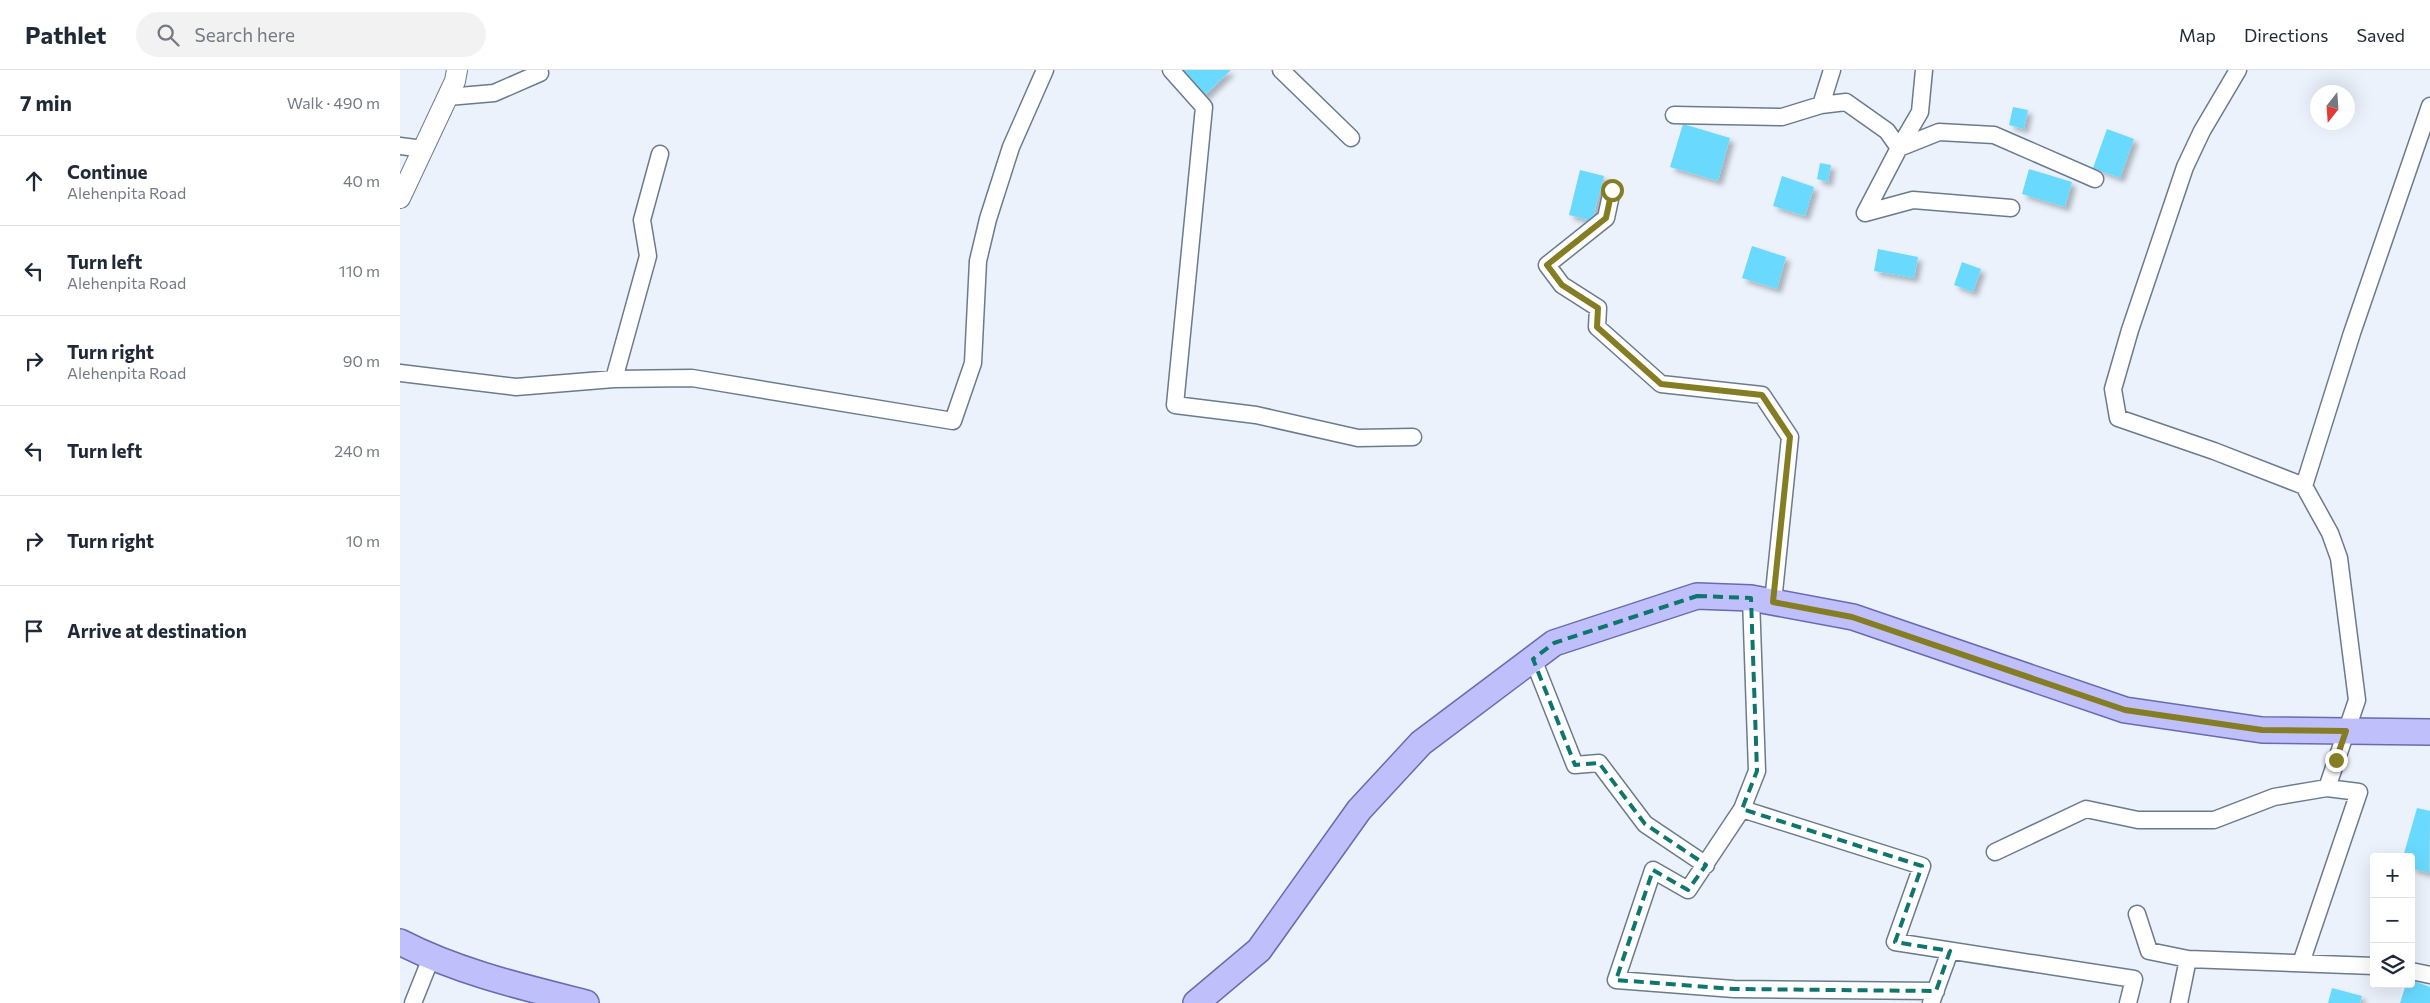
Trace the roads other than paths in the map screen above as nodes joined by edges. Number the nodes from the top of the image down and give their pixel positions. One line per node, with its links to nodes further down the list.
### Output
1 (457, 70): 9 (street)
2 (1044, 70): 23 (street)
3 (1171, 70): 24 (street)
4 (1280, 70): 13 (street)
5 (1832, 70): 10 (street)
6 (1924, 70): 15 (street)
7 (2238, 70): 25 (street)
8 (540, 73): 9 (street)
9 (448, 97): 16 (street)
10 (1822, 105): 12 (street); 15 (street)
11 (2430, 106): 25 (street)
12 (1674, 115)
13 (1351, 138)
14 (400, 146): 16 (street)
15 (1899, 148): 18 (street); 21 (street)
16 (423, 149): 20 (street)
17 (660, 154): 23 (street)
18 (2095, 178)
19 (1612, 190): 26 (street)
20 (400, 198)
21 (2011, 208)
22 (400, 373): 23 (street)
23 (614, 379)
24 (1413, 437)
25 (2304, 486): 28 (street)
26 (1762, 600): 27 (main road); 28 (main road); 31 (street)
27 (1533, 659): 33 (street); 46 (main road)
28 (2346, 731): 29 (main road); 30 (street)
29 (2430, 732)
30 (2327, 788): 32 (street); 39 (street)
31 (1742, 810): 33 (street); 36 (street)
32 (1995, 852)
33 (1706, 866): 43 (street)
34 (2137, 914): 38 (street)
35 (400, 942): 37 (main road)
36 (1950, 951): 43 (street); 47 (street)
37 (432, 958): 44 (street); 45 (main road)
38 (2188, 959): 39 (street); 48 (street)
39 (2301, 963): 40 (street)
40 (2370, 966)
41 (2415, 972): 42 (street)
42 (2430, 975)
43 (1934, 997)
44 (414, 1003)
45 (586, 1003)
46 (1196, 1003)
47 (2128, 1003)
48 (2179, 1003)

